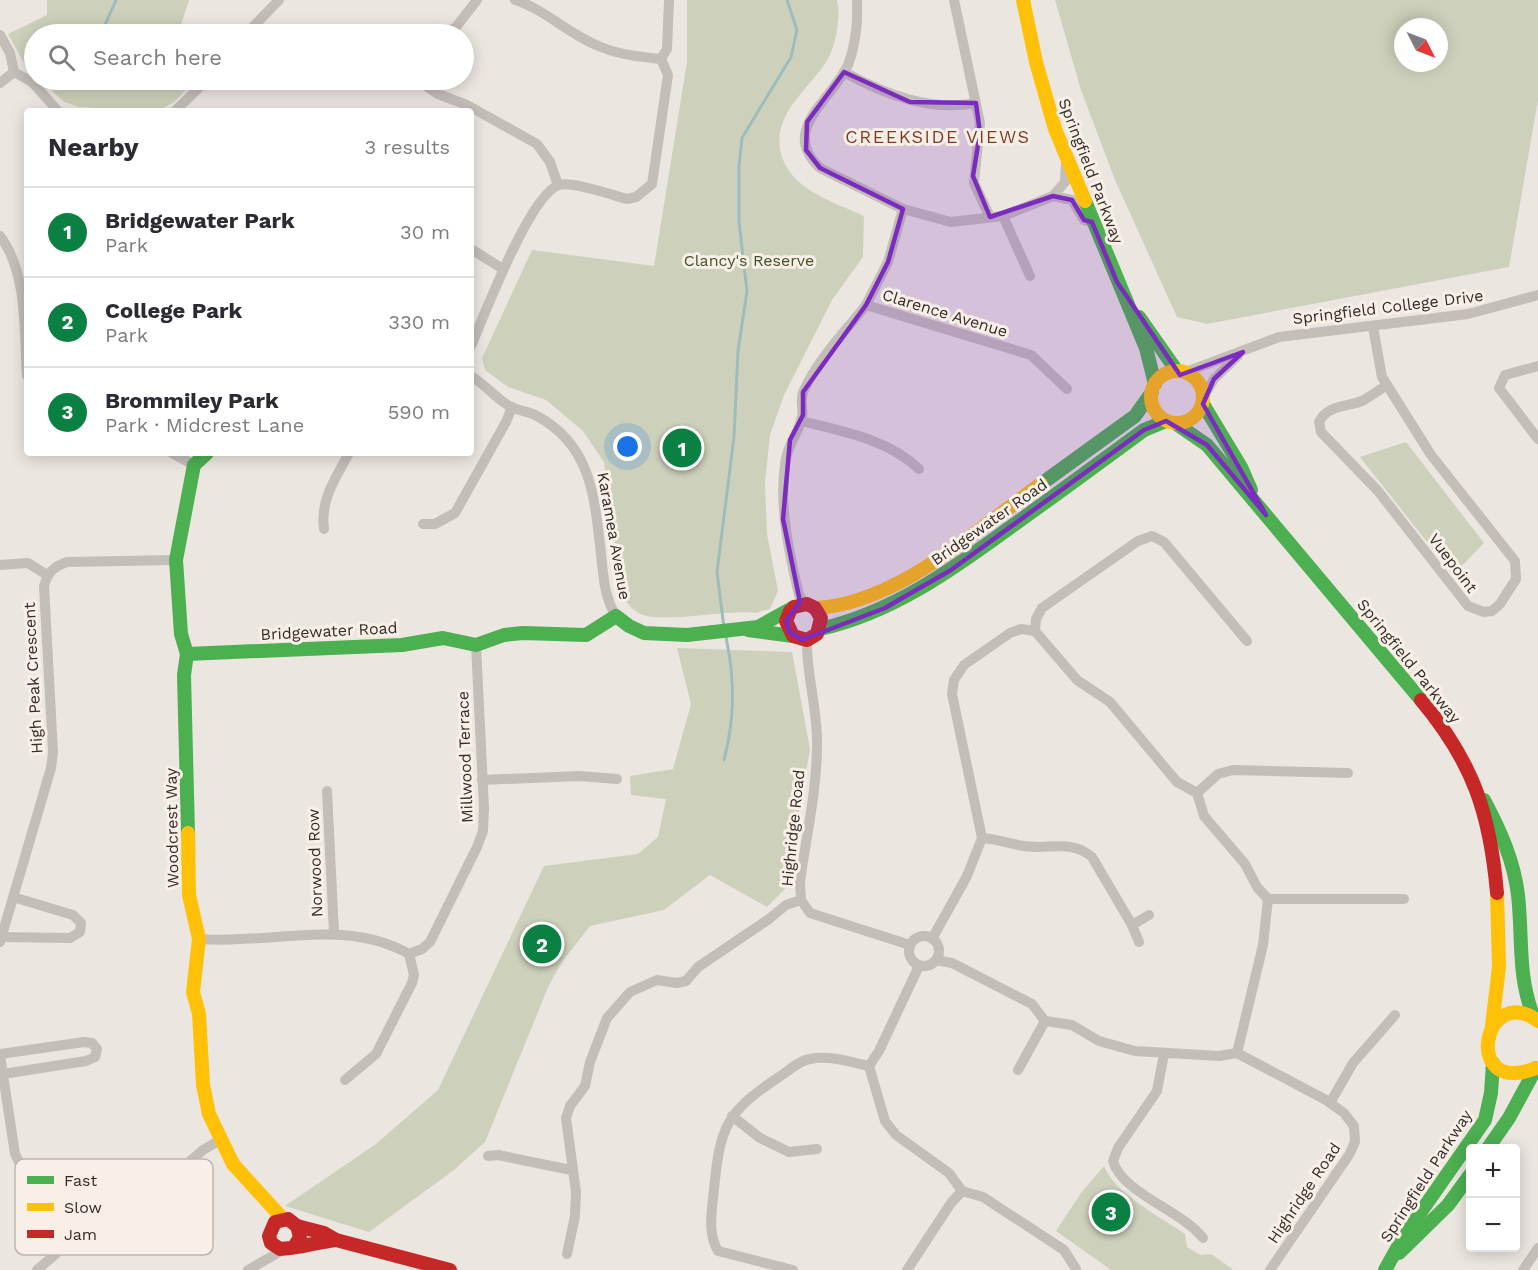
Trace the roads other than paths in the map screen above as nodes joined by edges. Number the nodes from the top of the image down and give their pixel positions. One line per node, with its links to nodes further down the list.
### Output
1 (279, 0): 8 (street)
2 (477, 0): 10 (street)
3 (515, 0): 12 (street)
4 (669, 0): 12 (street)
5 (857, 0): 14 (street)
6 (954, 0): 20 (street)
7 (1023, 0): 25 (street, Springfield Parkway)
8 (264, 5): 9 (street)
9 (252, 24)
10 (458, 24)
11 (0, 35): 13 (street)
12 (661, 59): 26 (street)
13 (14, 72): 15 (street); 16 (street)
14 (844, 72): 20 (street); 28 (street)
15 (24, 78)
16 (0, 83)
17 (39, 90): 21 (street)
18 (197, 90): 22 (street)
19 (432, 90): 23 (street)
20 (976, 104): 30 (street)
21 (55, 108)
22 (178, 108)
23 (472, 108)
24 (474, 109): 26 (street)
25 (1066, 159): 27 (street); 31 (street, Springfield Parkway)
26 (558, 185): 34 (street)
27 (1053, 196): 29 (street); 31 (street)
28 (903, 209): 30 (street); 38 (street)
29 (1003, 216): 30 (street); 35 (street)
30 (990, 217)
31 (1092, 222): 36 (street, Springfield Parkway)
32 (0, 236): 41 (street)
33 (474, 251): 34 (street)
34 (503, 269): 40 (street)
35 (1030, 276)
36 (1117, 282): 44 (street, Springfield Parkway); 47 (street, Springfield Parkway)
37 (1538, 295): 39 (street, Springfield College Drive)
38 (866, 305): 48 (street, Clarence Avenue); 51 (street, Clarence Avenue)
39 (1373, 327): 42 (street, Springfield College Drive); 46 (street, Vuepoint)
40 (474, 339)
41 (24, 346)
42 (1243, 352): 44 (street, Springfield College Drive); 49 (street, Springfield College Drive)
43 (1538, 366): 53 (street)
44 (1181, 371): 47 (street); 49 (street)
45 (474, 378): 50 (street, Karamea Avenue)
46 (1387, 385): 46 (street, Vuepoint)
47 (1153, 388): 52 (street); 65 (street, Bridgewater Road)
48 (1067, 389)
49 (1203, 400): 52 (street); 59 (street, Springfield Parkway)
50 (512, 407): 60 (street); 66 (street, Karamea Avenue)
51 (801, 421): 58 (street); 65 (street, Clarence Avenue)
52 (1170, 422): 59 (street, Springfield Parkway); 67 (street, Bridgewater Road)
53 (1538, 439)
54 (178, 456): 57 (street)
55 (204, 456): 57 (street)
56 (348, 456): 61 (street)
57 (194, 465): 62 (street, Woodcrest Way)
58 (919, 469)
59 (1266, 516): 77 (street, Springfield Parkway)
60 (423, 524)
61 (324, 529)
62 (176, 560): 64 (street); 73 (street, Woodcrest Way)
63 (0, 565): 64 (street)
64 (47, 575): 81 (street, High Peak Crescent)
65 (801, 605): 67 (street); 68 (street, Bridgewater Road); 70 (street)
66 (616, 616): 68 (street, Bridgewater Road); 72 (street)
67 (820, 629): 70 (street)
68 (746, 630): 70 (street, Bridgewater Road)
69 (1035, 631): 71 (street); 79 (street); 80 (street)
70 (800, 638): 84 (street, Highridge Road)
71 (1247, 641)
72 (476, 645): 73 (street, Bridgewater Road); 76 (street, Millwood Terrace)
73 (187, 654): 89 (street, Woodcrest Way)
74 (1348, 772): 79 (street)
75 (617, 779): 76 (street)
76 (482, 780): 93 (street, Millwood Terrace)
77 (1477, 788): 97 (street); 99 (street, Springfield Parkway)
78 (327, 791): 87 (street, Norwood Row)
79 (1197, 793): 82 (street)
80 (982, 838): 86 (street); 90 (street)
81 (13, 897): 88 (street, High Peak Crescent); 88 (street)
82 (1268, 899): 83 (street); 100 (street)
83 (1404, 899)
84 (801, 900): 92 (street, Highridge Road); 117 (street)
85 (1149, 915): 86 (street)
86 (1132, 925): 91 (street)
87 (333, 933): 89 (street); 93 (street)
88 (1, 939)
89 (199, 939): 111 (street, Woodcrest Way)
90 (932, 939): 92 (street); 94 (street)
91 (1139, 942)
92 (910, 945): 95 (street)
93 (409, 954): 108 (street)
94 (936, 960): 95 (street); 98 (street)
95 (919, 966): 104 (street)
96 (1395, 1015): 109 (street)
97 (1537, 1019): 99 (street)
98 (1045, 1021): 101 (street); 106 (street)
99 (1492, 1026): 103 (street, Springfield Parkway)
100 (1237, 1053): 101 (street); 109 (street, Highridge Road)
101 (1164, 1054): 124 (street)
102 (0, 1055): 107 (street); 107 (street)
103 (1493, 1063): 105 (street); 130 (street, Springfield Parkway)
104 (869, 1066): 110 (street); 119 (street)
105 (1537, 1066): 112 (street)
106 (1018, 1070)
107 (3, 1074): 115 (street)
108 (345, 1080)
109 (1330, 1103): 137 (street, Highridge Road)
110 (732, 1116): 113 (street); 134 (street)
111 (220, 1140): 116 (street); 120 (street, Woodcrest Way)
112 (1491, 1144)
113 (817, 1149)
114 (488, 1156): 117 (street)
115 (18, 1159)
116 (192, 1159)
117 (571, 1170): 128 (street)
118 (1466, 1179): 130 (street)
119 (962, 1191): 135 (street); 136 (street)
120 (260, 1192): 121 (street, Woodcrest Way); 123 (street, Woodcrest Way)
121 (283, 1219): 122 (street); 123 (street)
122 (297, 1226): 125 (street); 127 (street)
123 (269, 1233): 127 (street); 131 (street)
124 (1203, 1238)
125 (336, 1240): 127 (street); 133 (street)
126 (1538, 1248): 138 (street)
127 (289, 1249): 131 (street)
128 (567, 1254)
129 (55, 1255): 132 (street)
130 (1389, 1264)
131 (252, 1267)
132 (38, 1270)
133 (450, 1270)
134 (793, 1270)
135 (907, 1270)
136 (1078, 1270)
137 (1270, 1270)
138 (1523, 1270)

